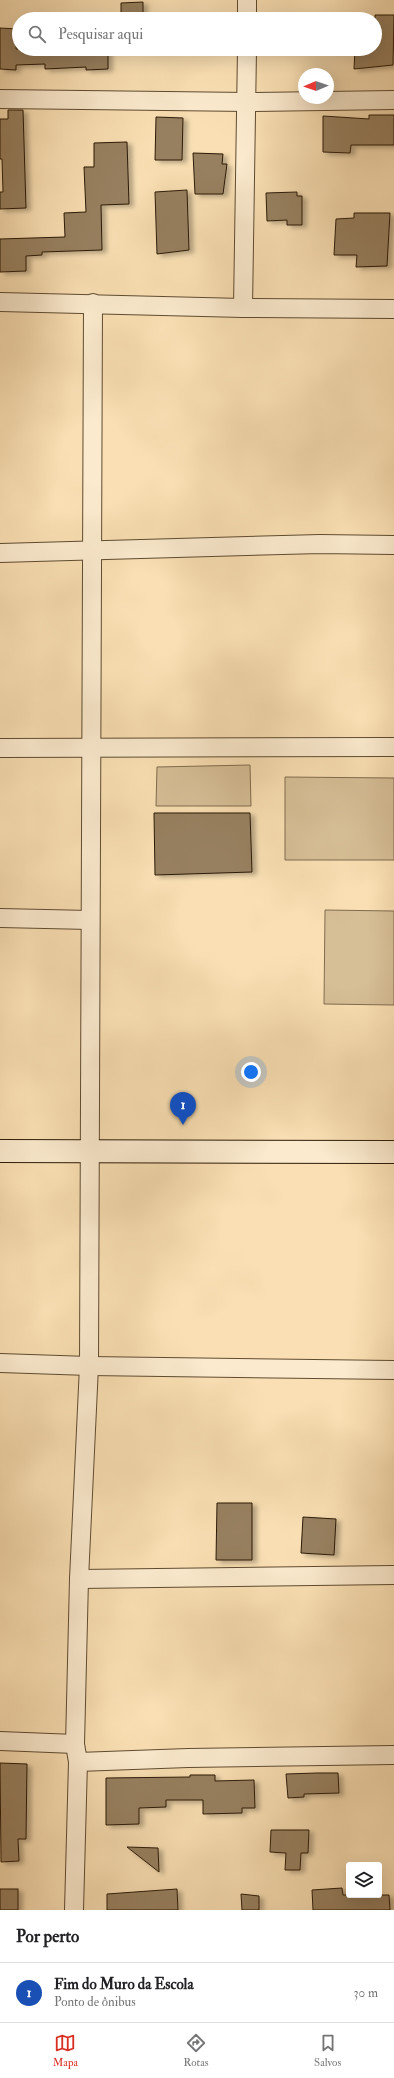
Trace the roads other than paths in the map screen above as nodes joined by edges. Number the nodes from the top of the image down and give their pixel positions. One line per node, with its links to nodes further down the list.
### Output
1 (247, 0): 2 (street)
2 (247, 12)
3 (247, 56): 6 (street)
4 (0, 99): 6 (street)
5 (394, 100): 6 (street)
6 (248, 102): 9 (street)
7 (0, 302): 8 (street)
8 (93, 303): 9 (street); 12 (street)
9 (243, 308): 10 (street)
10 (394, 309)
11 (394, 545): 12 (street)
12 (91, 550): 13 (street); 16 (street)
13 (0, 553)
14 (0, 748): 16 (street)
15 (394, 748): 16 (street)
16 (90, 749): 18 (street)
17 (0, 918): 18 (street)
18 (90, 920): 20 (street)
19 (0, 1151): 20 (street)
20 (89, 1151): 21 (street); 23 (street)
21 (394, 1152)
22 (0, 1363): 23 (street)
23 (89, 1366): 24 (street); 26 (street)
24 (394, 1370)
25 (394, 1575): 26 (street)
26 (79, 1579): 28 (street)
27 (0, 1741): 28 (street)
28 (75, 1744): 30 (street)
29 (394, 1755): 30 (street)
30 (78, 1762): 31 (street)
31 (74, 1910)

